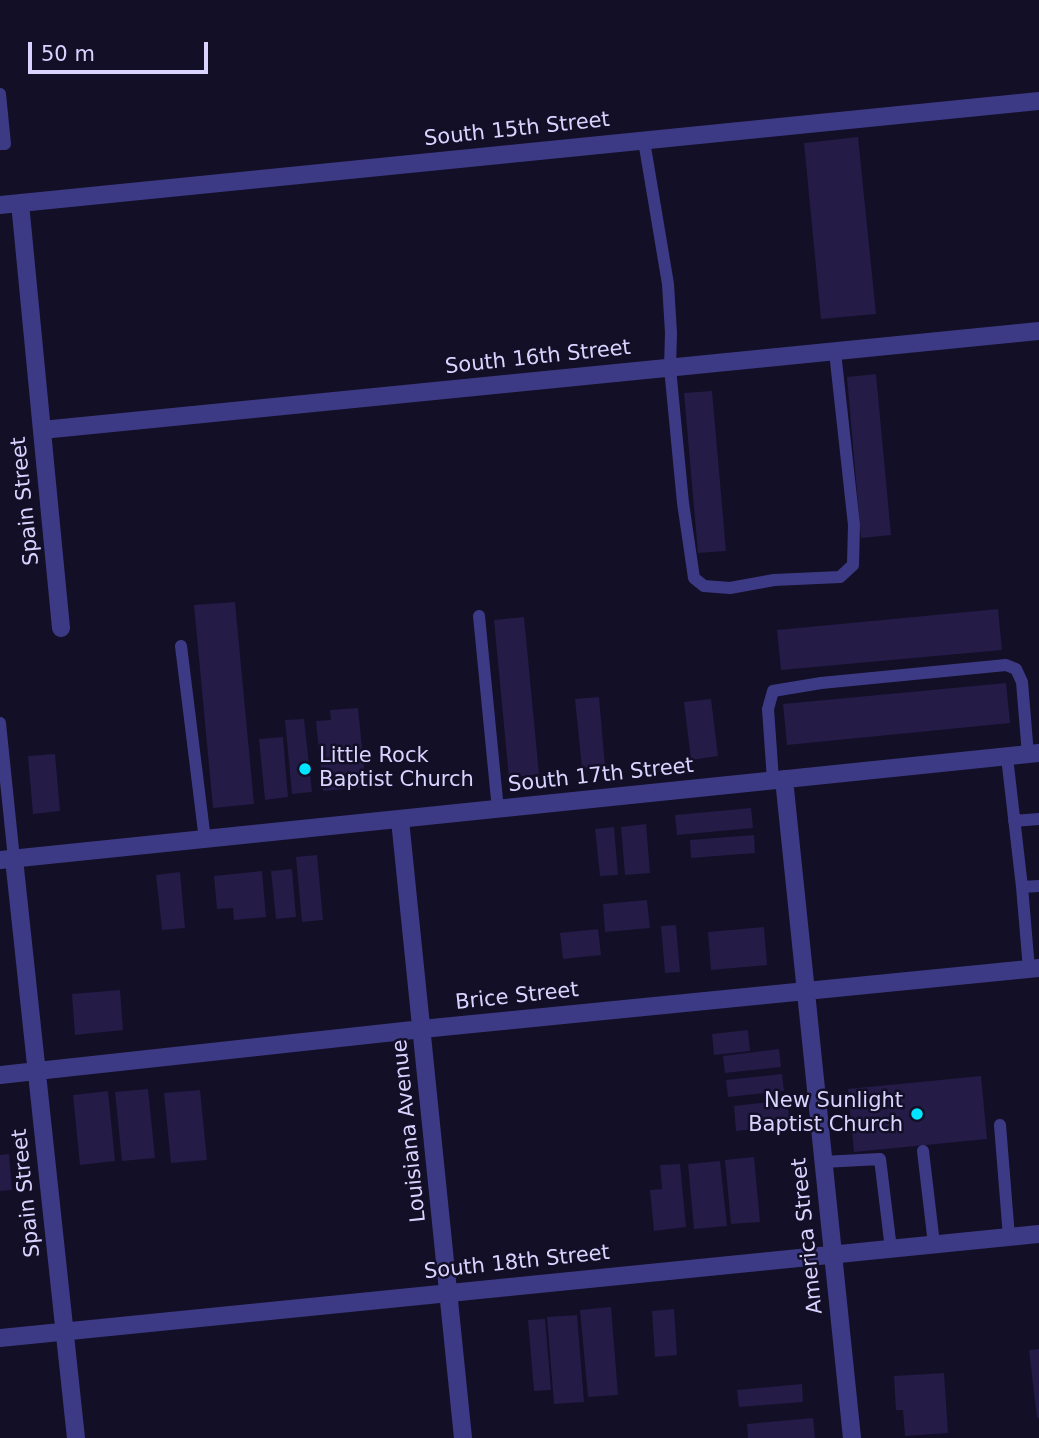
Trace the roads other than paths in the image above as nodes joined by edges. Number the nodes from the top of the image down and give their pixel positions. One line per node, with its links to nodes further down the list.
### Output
1 (0, 94): 4 (lane)
2 (1039, 101): 3 (street, South 15th Street)
3 (644, 141): 5 (street, South 15th Street); 9 (lane)
4 (0, 144)
5 (20, 203): 6 (street, South 15th Street); 10 (street, Spain Street)
6 (0, 205)
7 (1039, 331): 8 (street, South 16th Street)
8 (835, 352): 9 (street, South 16th Street); 9 (lane)
9 (670, 368): 10 (street, South 16th Street)
10 (42, 430): 12 (street, Spain Street)
11 (480, 616): 19 (lane)
12 (61, 628)
13 (181, 646): 23 (lane)
14 (0, 723): 16 (lane)
15 (1033, 754): 17 (street, South 17th Street); 18 (lane)
16 (2, 755): 24 (lane)
17 (1007, 757): 18 (street, South 17th Street); 22 (lane)
18 (779, 779): 19 (street, South 17th Street); 28 (street, America Street)
19 (498, 810): 21 (street, South 17th Street)
20 (1039, 819): 22 (lane)
21 (400, 820): 23 (street, South 17th Street); 29 (street, Louisiana Avenue)
22 (1014, 821): 26 (lane)
23 (205, 840): 24 (street, South 17th Street)
24 (7, 860): 30 (street, Spain Street)
25 (1039, 886): 26 (lane)
26 (1021, 887): 27 (lane)
27 (1034, 968): 28 (street, Brice Street)
28 (805, 991): 29 (street, Brice Street); 34 (street, America Street)
29 (422, 1029): 30 (street, Brice Street); 40 (street, Louisiana Avenue)
30 (37, 1071): 31 (street, Brice Street); 41 (street, Spain Street)
31 (0, 1075)
32 (1000, 1125): 36 (lane)
33 (923, 1151): 37 (lane)
34 (823, 1162): 38 (lane); 39 (street, America Street)
35 (1039, 1234): 36 (street, South 18th Street)
36 (1009, 1237): 37 (street, South 18th Street)
37 (934, 1244): 38 (street, South 18th Street)
38 (891, 1249): 39 (street, South 18th Street)
39 (832, 1255): 40 (street, South 18th Street); 45 (street, America Street)
40 (449, 1293): 41 (street, South 18th Street); 44 (street, Louisiana Avenue)
41 (65, 1332): 42 (street, South 18th Street); 43 (street, Spain Street)
42 (0, 1338)
43 (76, 1438)
44 (463, 1438)
45 (852, 1438)

